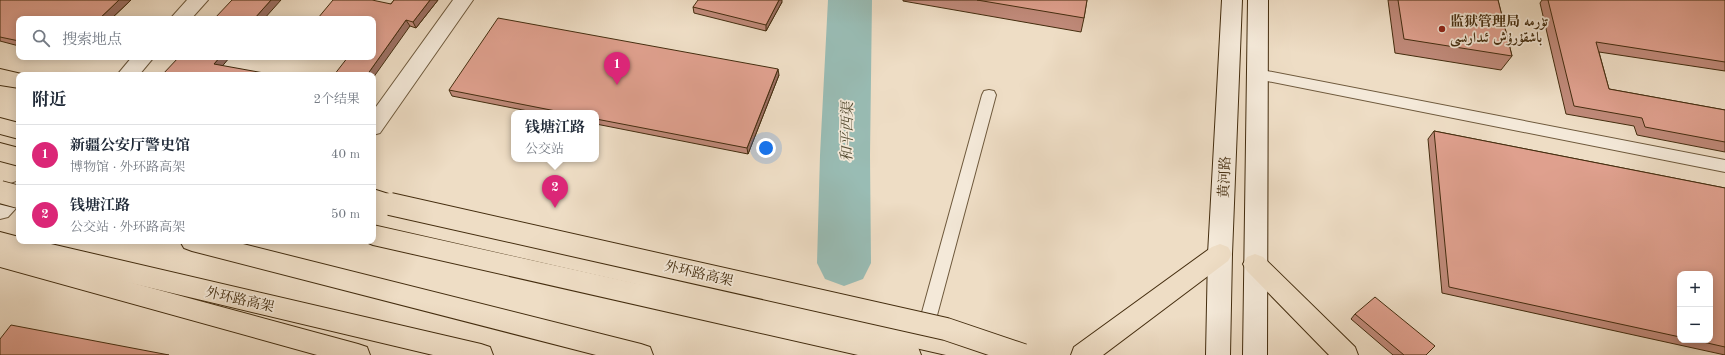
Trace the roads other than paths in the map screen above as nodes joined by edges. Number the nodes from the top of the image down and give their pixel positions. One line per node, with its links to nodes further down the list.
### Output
1 (198, 0): 5 (main road)
2 (463, 0): 12 (main road)
3 (1232, 0): 27 (main road, 黄河路)
4 (1258, 0): 8 (main road)
5 (183, 16)
6 (141, 60): 7 (main road)
7 (130, 72)
8 (1257, 74): 17 (lane); 29 (main road)
9 (0, 77): 10 (main road)
10 (16, 80)
11 (989, 95): 30 (lane)
12 (376, 123)
13 (0, 126): 14 (main road)
14 (16, 129)
15 (0, 152): 16 (main road)
16 (16, 156)
17 (1725, 166)
18 (0, 192): 20 (main road, bridge)
19 (16, 193): 22 (main road)
20 (16, 196)
21 (376, 199): 35 (main road, 外环路高架, bridge)
22 (0, 210)
23 (376, 216): 30 (main road)
24 (376, 237): 30 (main road)
25 (0, 242): 32 (main road, 外环路高架)
26 (204, 244): 33 (main road)
27 (1220, 254): 36 (main road); 37 (main road, 黄河路)
28 (0, 257): 31 (main road)
29 (1255, 264): 38 (main road); 39 (main road)
30 (916, 347): 34 (main road)
31 (358, 355)
32 (481, 355)
33 (641, 355)
34 (996, 355)
35 (1023, 355)
36 (1083, 355)
37 (1218, 355)
38 (1255, 355)
39 (1346, 355)

